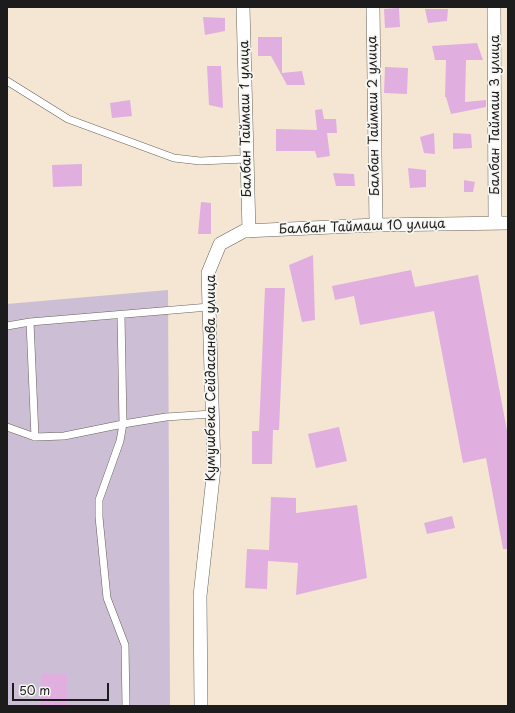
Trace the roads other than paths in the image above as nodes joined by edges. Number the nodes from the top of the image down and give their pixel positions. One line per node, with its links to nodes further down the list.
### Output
1 (243, 7): 5 (street, Балбан Таймаш 1 улица)
2 (373, 7): 7 (street, Балбан Таймаш 2 улица)
3 (494, 7): 6 (street, Балбан Таймаш 3 улица)
4 (7, 81): 5 (lane)
5 (246, 159): 8 (street, Балбан Таймаш 1 улица)
6 (502, 223): 7 (street, Балбан Таймаш 10 улица)
7 (376, 225): 8 (street, Балбан Таймаш 10 улица)
8 (249, 231): 9 (street, Балбан Таймаш 10 улица)
9 (220, 244): 10 (street, Кумушбека Сейдасанова улица)
10 (209, 307): 11 (lane); 14 (street, Кумушбека Сейдасанова улица)
11 (121, 315): 12 (lane); 15 (lane)
12 (30, 322): 13 (lane); 17 (lane)
13 (7, 326)
14 (212, 414): 15 (lane); 19 (street, Кумушбека Сейдасанова улица)
15 (123, 424): 17 (lane); 18 (lane)
16 (7, 428): 17 (lane)
17 (35, 437)
18 (126, 706)
19 (201, 706)

